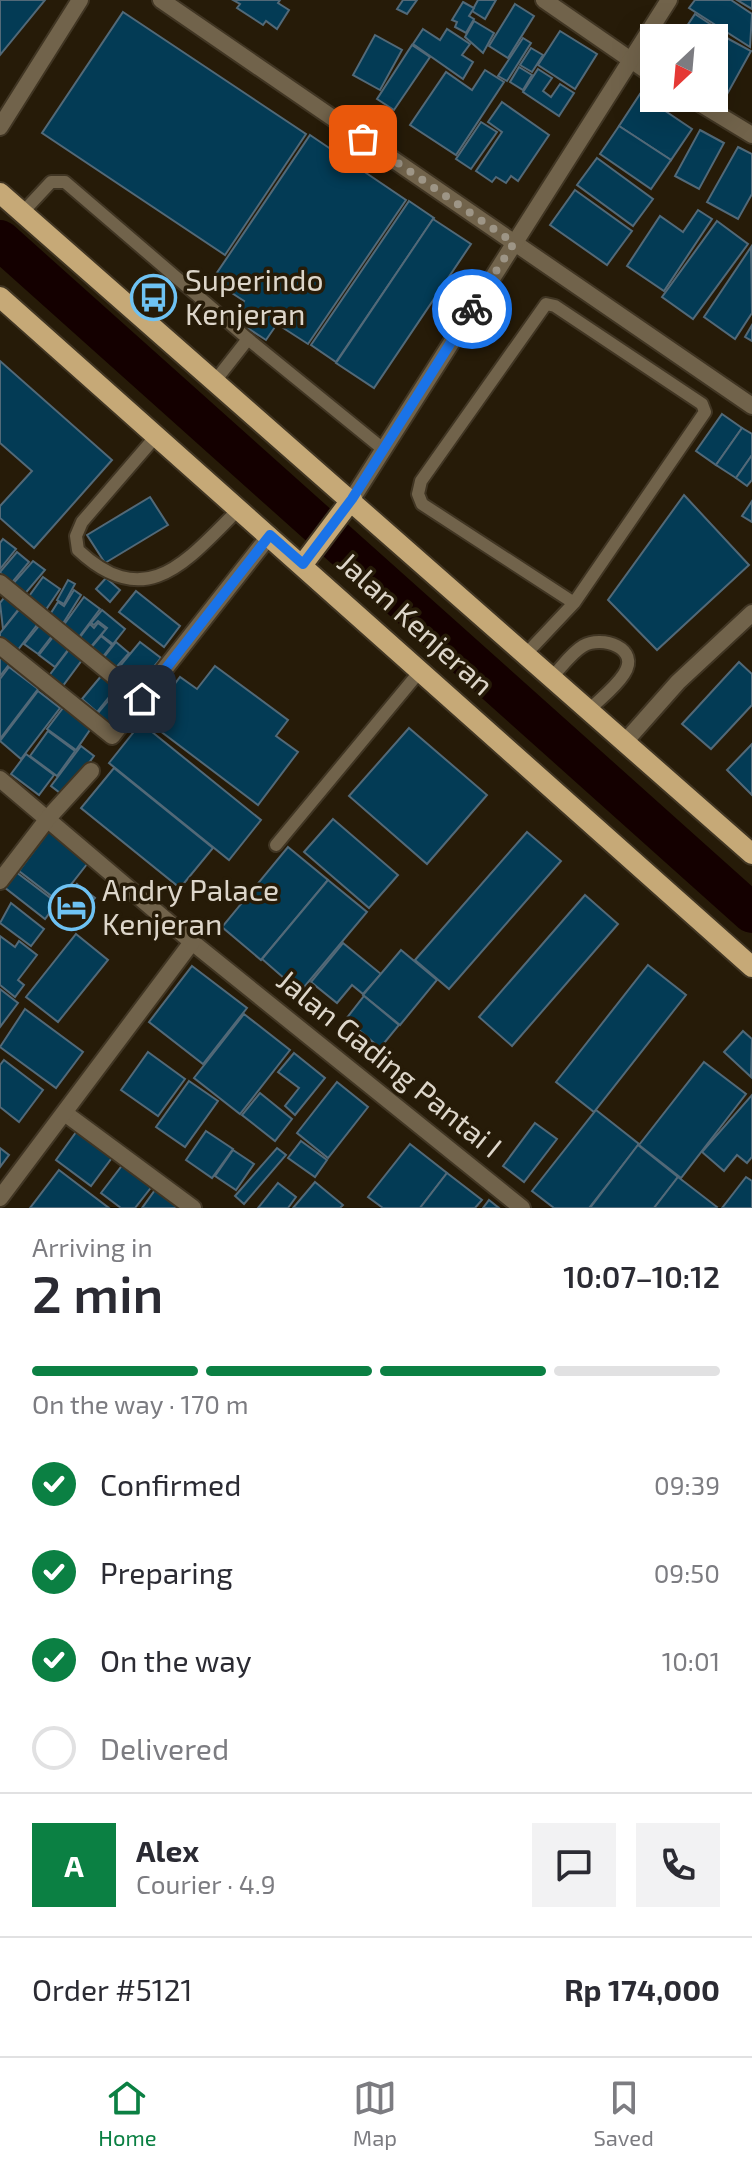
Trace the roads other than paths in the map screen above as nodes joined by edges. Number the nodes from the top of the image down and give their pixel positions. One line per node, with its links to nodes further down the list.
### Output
1 (80, 0): 8 (street)
2 (161, 0): 12 (street)
3 (544, 0): 5 (street)
4 (669, 0): 5 (street)
5 (631, 61): 6 (street); 12 (street)
6 (640, 67)
7 (714, 112): 9 (street)
8 (0, 127)
9 (752, 135)
10 (0, 193): 11 (main road, Jalan Kenjeran)
11 (23, 212): 14 (lane); 15 (main road, Jalan Kenjeran)
12 (514, 243): 16 (street); 18 (street)
13 (0, 297): 17 (main road, Jalan Kenjeran)
14 (248, 339): 15 (lane); 18 (lane)
15 (215, 381): 19 (main road, Jalan Kenjeran)
16 (752, 406)
17 (157, 435): 20 (main road, Jalan Kenjeran); 20 (lane)
18 (383, 449): 19 (street)
19 (351, 501): 22 (main road); 27 (main road, Jalan Kenjeran)
20 (239, 509): 21 (main road, Jalan Kenjeran)
21 (270, 535): 22 (main road, Jalan Kenjeran); 30 (street)
22 (304, 562): 28 (main road, Jalan Kenjeran)
23 (0, 583): 30 (street)
24 (574, 603): 24 (lane); 27 (lane)
25 (752, 613): 32 (street)
26 (0, 646): 30 (street)
27 (525, 655): 29 (main road, Jalan Kenjeran)
28 (421, 670): 36 (lane); 40 (main road, Jalan Kenjeran)
29 (551, 678): 31 (main road, Jalan Kenjeran); 31 (lane)
30 (142, 699)
31 (588, 711): 32 (main road, Jalan Kenjeran)
32 (624, 743): 37 (main road, Jalan Kenjeran)
33 (91, 771): 35 (street)
34 (0, 779): 35 (street, Jalan Gading Pantai I)
35 (49, 817): 38 (street); 39 (street, Jalan Gading Pantai I)
36 (276, 845)
37 (752, 854)
38 (0, 881)
39 (192, 942): 41 (street); 44 (street, Jalan Gading Pantai I)
40 (752, 967)
41 (66, 1114): 42 (street); 43 (street)
42 (0, 1198)
43 (193, 1208)
44 (522, 1208)

